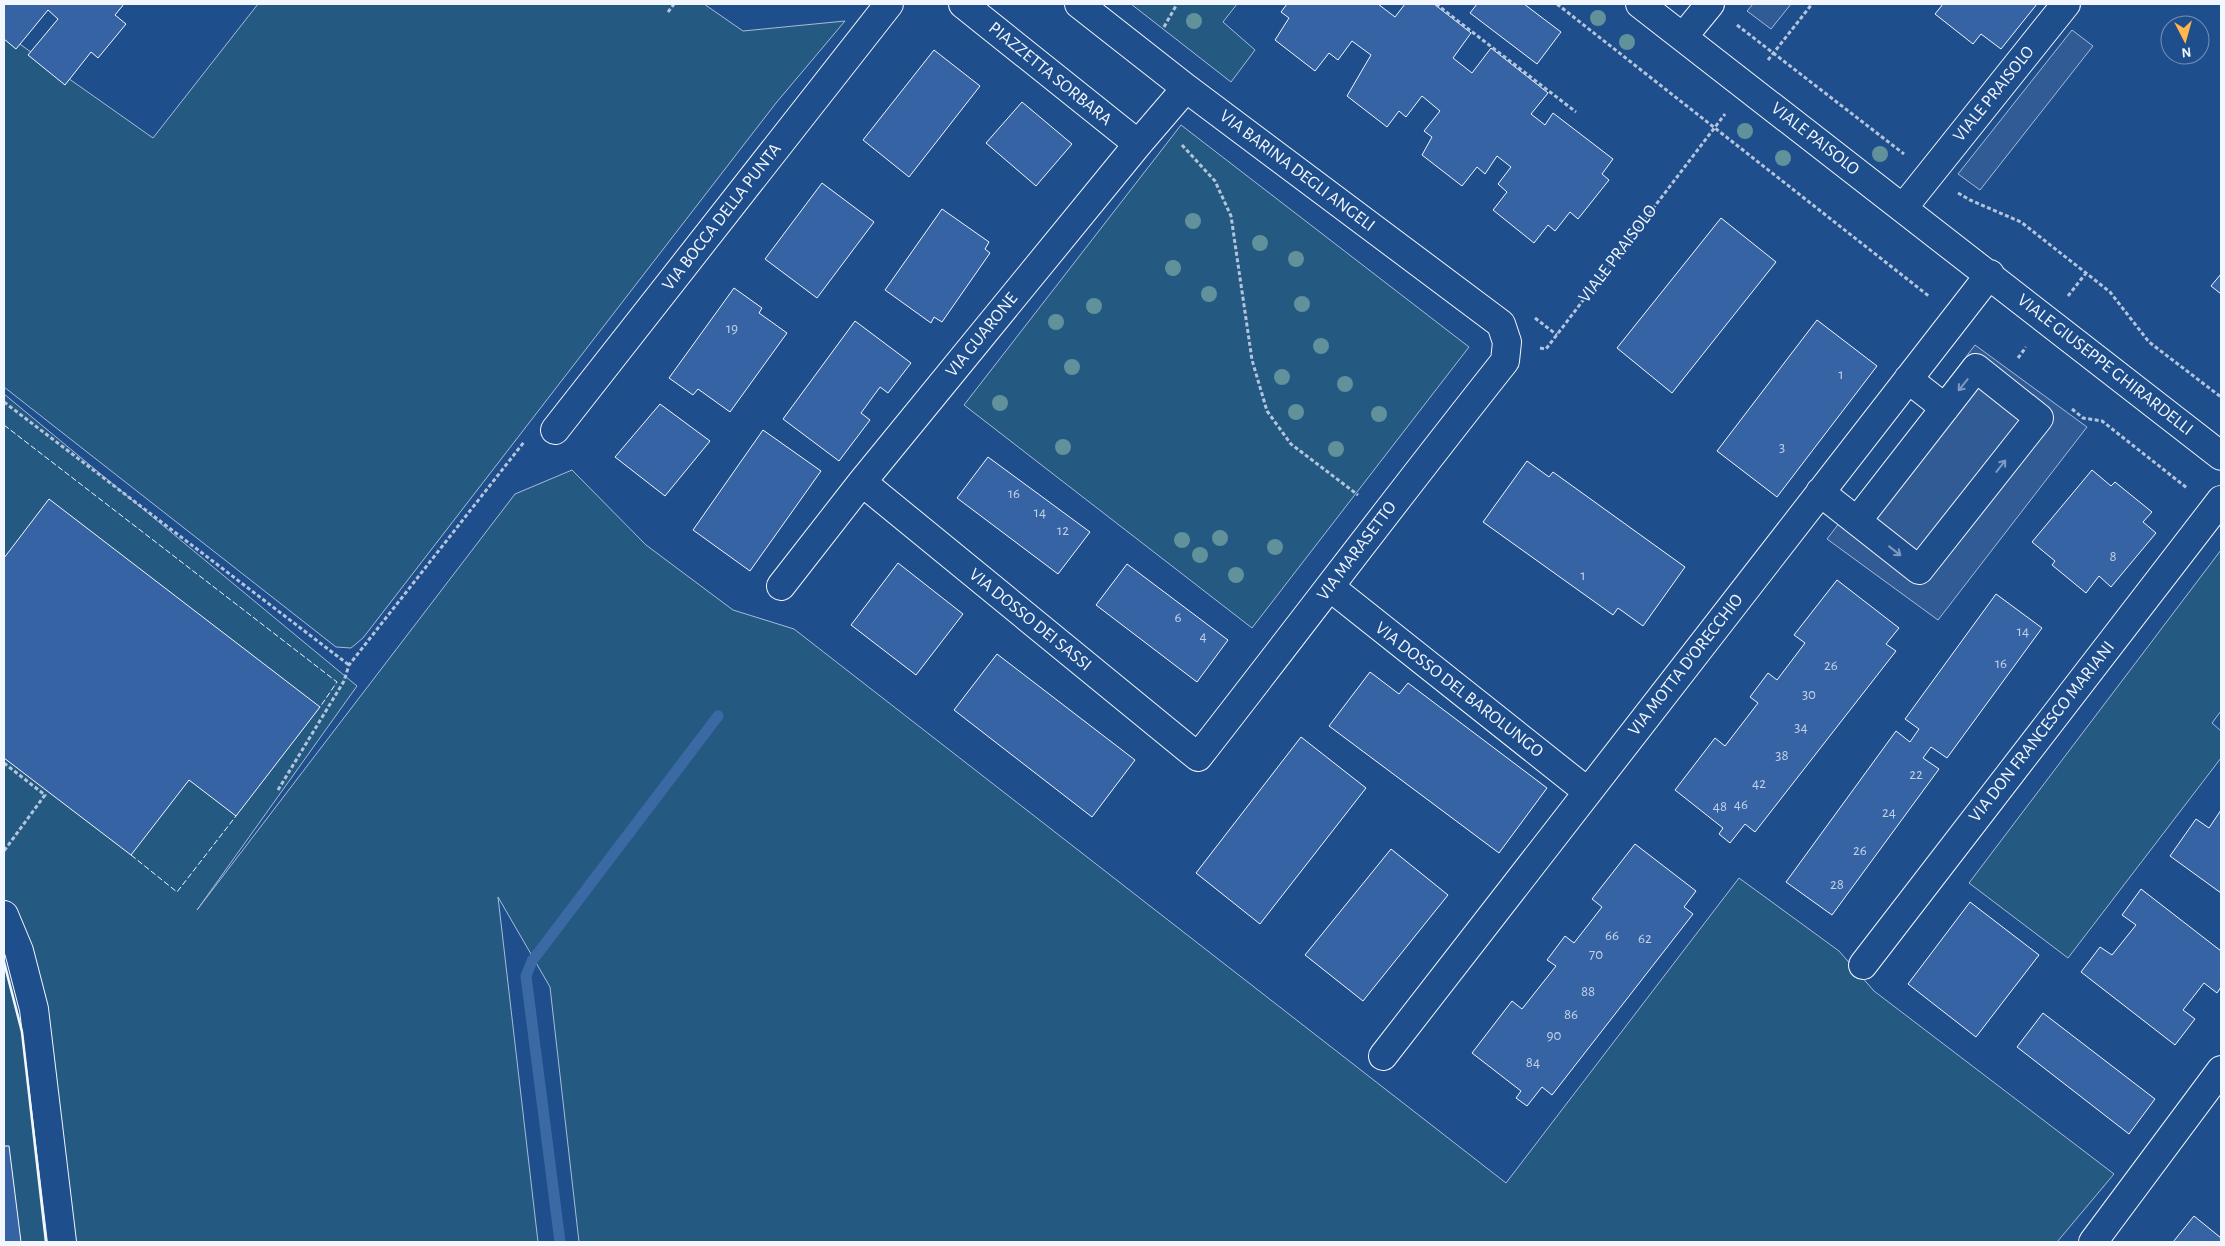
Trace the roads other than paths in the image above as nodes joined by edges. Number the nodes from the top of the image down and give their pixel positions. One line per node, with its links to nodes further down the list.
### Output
1 (889, 4): 15 (street, VIA BOCCA DELLA PUNTA)
2 (962, 4): 9 (street, PIAZZETTA SORBARA)
3 (1079, 4): 8 (street, VIA BARINA DEGLI ANGELI)
4 (1640, 4): 7 (street, VIALE PAISOLO)
5 (1710, 4): 7 (street)
6 (2066, 4): 10 (street, VIALE PRAISOLO)
7 (1683, 37): 10 (street, VIALE PAISOLO)
8 (1186, 88): 9 (street, VIA GUARONE); 12 (street, VIA BARINA DEGLI ANGELI)
9 (1138, 144): 17 (street, VIA GUARONE)
10 (1904, 208): 11 (street, VIALE PAISOLO)
11 (1990, 274): 13 (street, VIA MOTTA D'ORECCHIO); 16 (street, VIALE GIUSEPPE GHIRARDELLI)
12 (1507, 342): 22 (street, VIA MARASETTO)
13 (1908, 379): 14 (street); 18 (street, VIA MOTTA D'ORECCHIO)
14 (1945, 408): 20 (street); 20 (street, one-way to 14)
15 (542, 433)
16 (2221, 456)
17 (862, 482): 21 (street, VIA GUARONE); 23 (street, VIA DOSSO DEI SASSI)
18 (1820, 492): 20 (street); 24 (street, VIA MOTTA D'ORECCHIO)
19 (2221, 500): 26 (street, VIA DON FRANCESCO MARIANI)
20 (1857, 521)
21 (781, 586)
22 (1330, 587): 23 (street, VIA MARASETTO); 24 (street, VIA DOSSO DEL BAROLUNGO)
23 (1198, 757)
24 (1588, 792): 27 (street, VIA MOTTA D'ORECCHIO)
25 (4, 915): 29 (street)
26 (1863, 965)
27 (1383, 1056)
28 (2221, 1070): 30 (street)
29 (62, 1242)
30 (2093, 1242)

